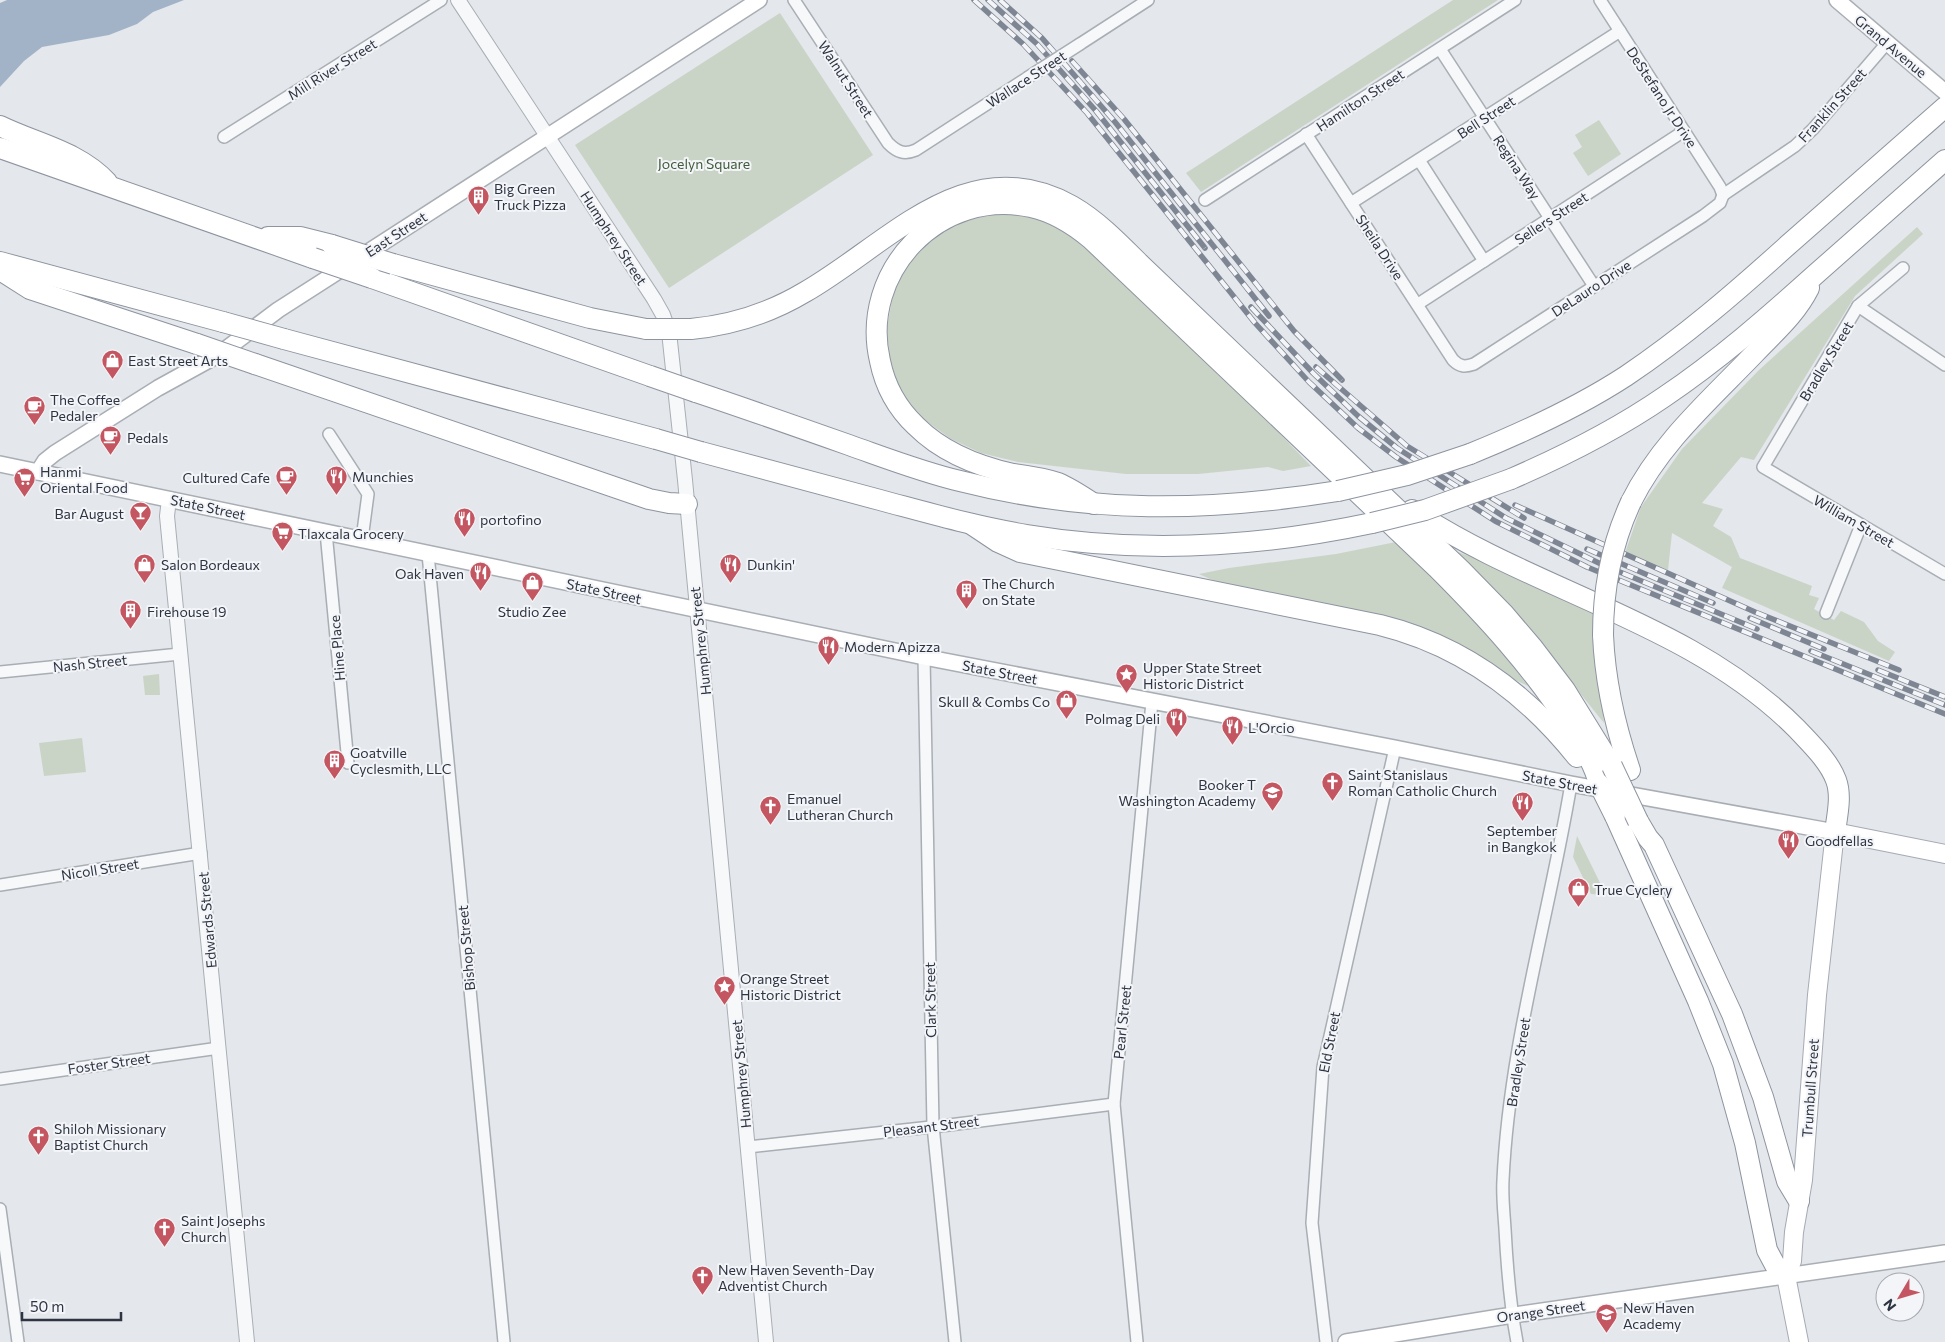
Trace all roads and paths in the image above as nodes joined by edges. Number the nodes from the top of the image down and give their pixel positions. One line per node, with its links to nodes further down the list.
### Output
1 (441, 0): 19 (street, Mill River Street)
2 (458, 0): 18 (street, Humphrey Street)
3 (759, 0): 18 (main road, East Street)
4 (794, 0): 21 (street, Walnut Street)
5 (1148, 0): 21 (street, Wallace Street, bridge)
6 (1515, 0): 11 (street, Hamilton Street)
7 (1600, 0): 9 (street, DeStefano Jr Drive)
8 (1837, 0): 10 (main road, Grand Avenue)
9 (1620, 31): 14 (street, Bell Street); 16 (street, DeStefano Jr Drive)
10 (1887, 43): 12 (main road, Grand Avenue); 25 (street, Franklin Street)
11 (1440, 49): 14 (street, Regina Way); 17 (street, Hamilton Street)
12 (1945, 92)
13 (1941, 111): 47 (highway, bridge)
14 (1485, 118): 22 (street, Bell Street); 28 (street, Regina Way)
15 (0, 126): 24 (highway)
16 (1684, 131): 25 (street, DeStefano Jr Drive); 28 (street, Sellers Street)
17 (1306, 134): 26 (street, Hamilton Street); 27 (street, Sheila Drive)
18 (548, 136): 43 (main road, East Street); 46 (street, Humphrey Street)
19 (224, 137)
20 (0, 148): 24 (highway)
21 (902, 153)
22 (1418, 160): 27 (street, Bell Street); 30 (street)
23 (1945, 160): 34 (highway)
24 (112, 187): 29 (highway)
25 (1722, 195): 35 (street, DeLauro Drive)
26 (1205, 200)
27 (1351, 203): 36 (street, Sheila Drive)
28 (1551, 218): 30 (street, Sellers Street); 35 (street, Regina Way)
29 (256, 238): 44 (highway, bridge); 47 (highway, bridge)
30 (1484, 261): 36 (street, Sellers Street)
31 (0, 262): 48 (highway, bridge)
32 (1903, 268): 37 (street, Bradley Street)
33 (0, 270): 46 (highway, bridge)
34 (1815, 275): 48 (highway, bridge); 63 (highway, bridge)
35 (1594, 286): 38 (street, DeLauro Drive)
36 (1418, 304): 38 (street, Sheila Drive)
37 (1858, 306): 39 (street); 42 (street, Bradley Street)
38 (1453, 360)
39 (1945, 364)
40 (330, 434): 51 (street)
41 (0, 464): 43 (main road, State Street)
42 (1764, 467): 49 (street, William Street)
43 (38, 472): 45 (main road, State Street)
44 (1378, 491): 63 (highway); 65 (highway)
45 (169, 499): 50 (main road, State Street); 56 (street, Edwards Street)
46 (687, 504): 54 (street, Humphrey Street)
47 (1094, 504): 61 (highway)
48 (971, 524): 61 (highway)
49 (1861, 525): 53 (street, William Street); 55 (street)
50 (326, 532): 51 (main road, State Street); 62 (street, Hine Place)
51 (362, 539): 52 (main road, State Street)
52 (428, 554): 54 (main road, State Street); 81 (street, Bishop Street)
53 (1945, 574)
54 (697, 610): 57 (main road, State Street); 73 (street, Humphrey Street)
55 (1826, 613)
56 (180, 654): 58 (street, Nash Street); 66 (street, Edwards Street)
57 (924, 657): 59 (main road, State Street); 72 (street, Clark Street)
58 (0, 672)
59 (1152, 702): 60 (main road, State Street); 71 (street, Pearl Street)
60 (1395, 748): 64 (main road, State Street); 85 (street, Eld Street)
61 (1585, 761): 77 (highway, bridge)
62 (348, 763)
63 (1621, 768): 74 (highway, bridge)
64 (1571, 784): 65 (main road, State Street); 78 (street, Bradley Street)
65 (1835, 832): 67 (main road, State Street); 74 (main road, Trumbull Street)
66 (200, 854): 68 (street, Nicoll Street); 69 (street, Edwards Street)
67 (1945, 854)
68 (0, 885)
69 (219, 1048): 70 (street, Foster Street); 80 (street, Edwards Street)
70 (0, 1079)
71 (1114, 1104): 72 (street, Pleasant Street); 84 (street, Pearl Street)
72 (933, 1126): 73 (street, Pleasant Street); 83 (street, Clark Street)
73 (748, 1147): 82 (street, Humphrey Street)
74 (1799, 1201): 77 (main road, Trumbull Street)
75 (0, 1209): 79 (street)
76 (1945, 1253): 77 (main road, Orange Street)
77 (1786, 1276): 78 (main road, Orange Street); 88 (main road, Trumbull Street)
78 (1512, 1316): 86 (main road, Orange Street); 87 (street, Bradley Street)
79 (18, 1342)
80 (247, 1342)
81 (504, 1342)
82 (766, 1342)
83 (955, 1342)
84 (1137, 1342)
85 (1326, 1342)
86 (1346, 1342)
87 (1517, 1342)
88 (1799, 1342)

